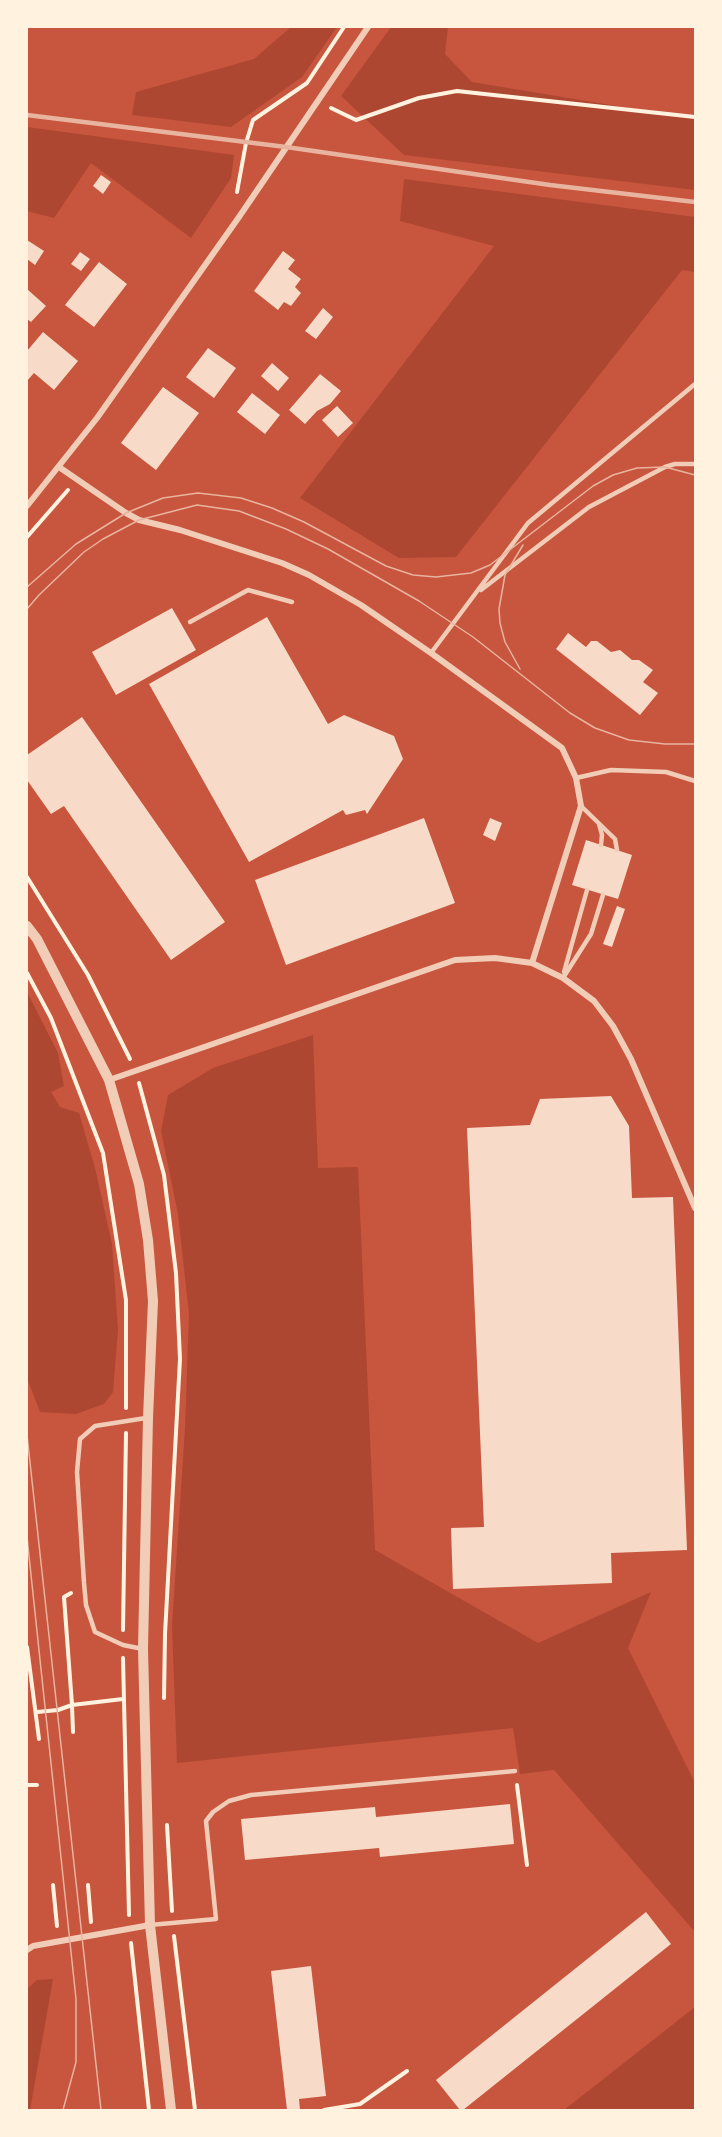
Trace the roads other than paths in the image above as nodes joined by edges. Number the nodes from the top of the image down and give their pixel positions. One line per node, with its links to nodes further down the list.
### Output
1 (368, 27): 4 (street)
2 (695, 384): 6 (lane)
3 (695, 464): 6 (lane)
4 (59, 467): 5 (street); 9 (street)
5 (27, 506)
6 (476, 593): 9 (lane)
7 (292, 602): 8 (lane)
8 (190, 622)
9 (431, 653): 10 (street)
10 (576, 778): 11 (lane); 12 (street)
11 (695, 781)
12 (581, 807): 13 (lane); 19 (street)
13 (598, 823): 14 (lane); 15 (lane)
14 (601, 845)
15 (617, 850)
16 (587, 890): 20 (lane)
17 (603, 895): 20 (lane)
18 (27, 926): 21 (street)
19 (532, 963): 20 (street); 21 (street)
20 (563, 978): 22 (street)
21 (109, 1080): 23 (street)
22 (695, 1208)
23 (148, 1418): 24 (street); 24 (lane)
24 (143, 1649): 26 (street)
25 (515, 1771): 26 (lane)
26 (150, 1925): 27 (street); 28 (street)
27 (27, 1950)
28 (171, 2110)

